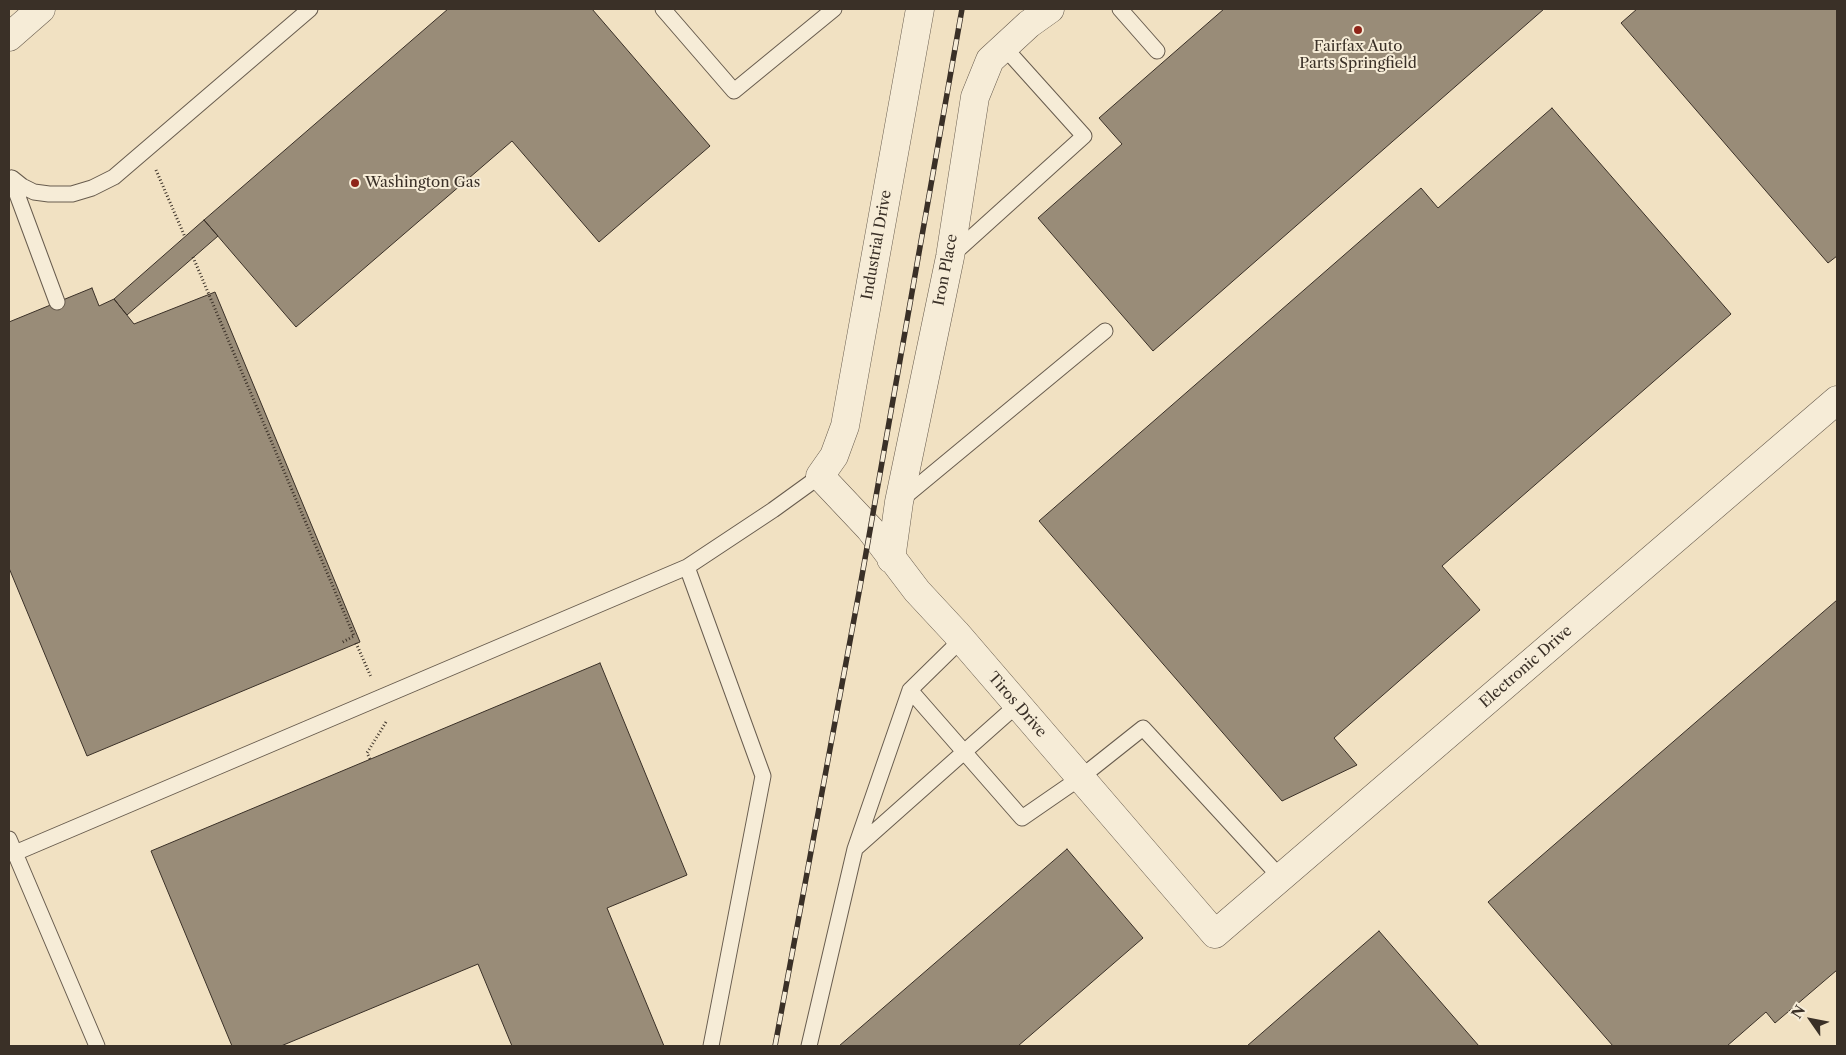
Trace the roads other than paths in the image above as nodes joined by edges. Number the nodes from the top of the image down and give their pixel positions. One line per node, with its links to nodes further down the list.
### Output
1 (42, 9): 8 (street)
2 (310, 9): 11 (lane)
3 (663, 9): 4 (lane)
4 (834, 9)
5 (920, 9): 16 (street, Industrial Drive)
6 (1050, 9): 9 (street, Iron Place)
7 (1120, 9): 10 (lane)
8 (9, 37)
9 (1004, 47): 12 (street, Iron Place); 12 (lane)
10 (1157, 51)
11 (10, 177): 13 (lane)
12 (950, 257): 17 (street, Iron Place)
13 (57, 302)
14 (1105, 331): 17 (lane)
15 (1837, 400): 28 (street, Electronic Drive)
16 (820, 476): 18 (street, Tiros Drive); 19 (lane)
17 (899, 502): 18 (street, Iron Place)
18 (891, 559): 20 (street, Tiros Drive)
19 (687, 567): 27 (lane); 31 (lane)
20 (961, 640): 21 (lane); 22 (street, Tiros Drive)
21 (910, 690): 23 (lane); 26 (lane)
22 (1017, 705): 23 (lane); 24 (street, Tiros Drive)
23 (964, 752): 24 (lane); 26 (lane)
24 (1080, 778): 28 (lane); 29 (street, Tiros Drive)
25 (9, 839): 27 (lane)
26 (855, 848): 32 (lane)
27 (15, 853): 30 (lane)
28 (1281, 878): 29 (street, Electronic Drive)
29 (1215, 934)
30 (97, 1046)
31 (711, 1046)
32 (809, 1046)

